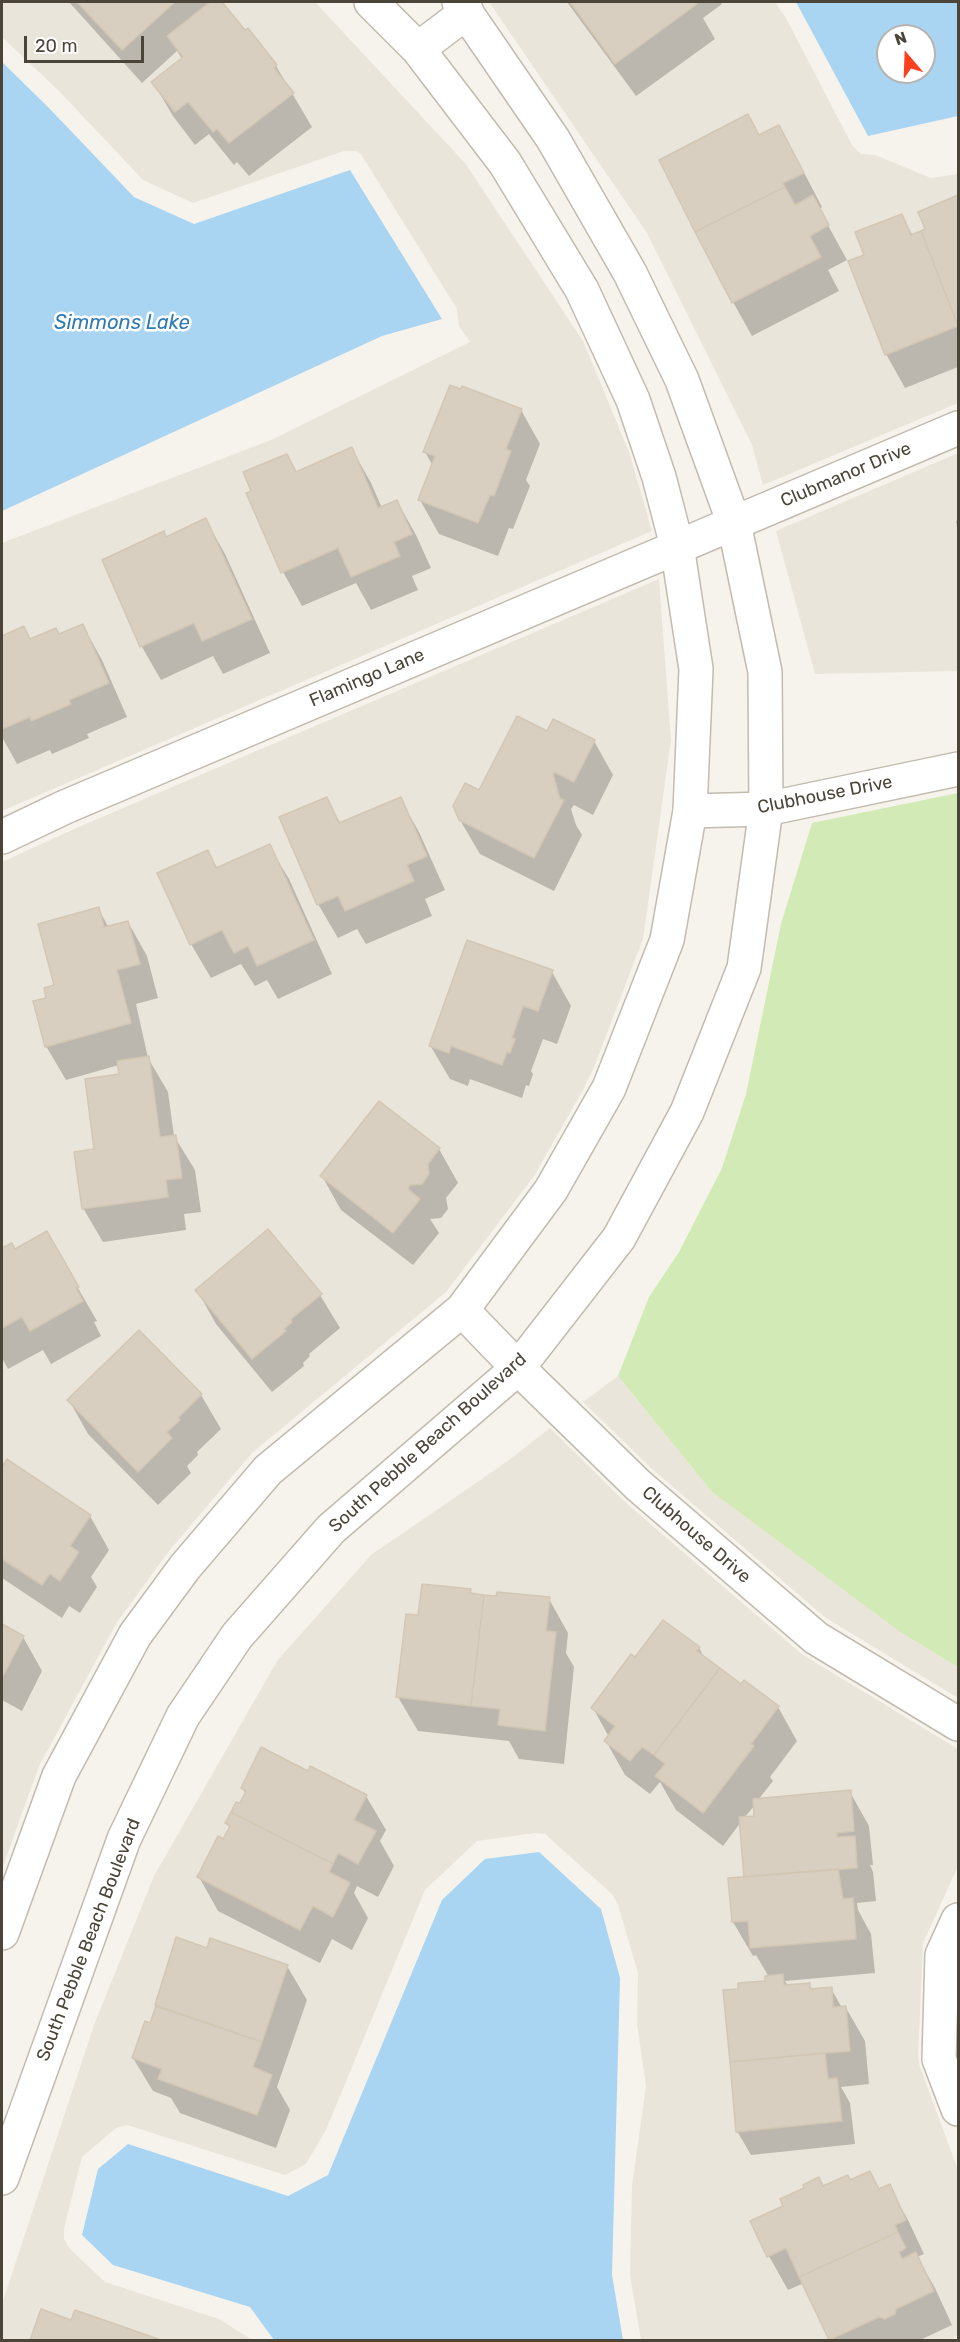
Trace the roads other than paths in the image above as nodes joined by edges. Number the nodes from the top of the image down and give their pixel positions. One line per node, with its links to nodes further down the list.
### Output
1 (371, 2): 3 (street)
2 (463, 7): 3 (street); 5 (street, South Pebble Beach Boulevard)
3 (418, 49): 6 (street)
4 (958, 428): 5 (street, Clubmanor Drive)
5 (734, 523): 6 (street, Flamingo Lane); 8 (street, South Pebble Beach Boulevard)
6 (677, 546): 9 (street); 10 (street, Flamingo Lane)
7 (958, 769): 8 (street, Clubhouse Drive)
8 (765, 809): 9 (street, Clubhouse Drive); 12 (street, South Pebble Beach Boulevard)
9 (690, 811): 11 (street)
10 (2, 837)
11 (462, 1310): 12 (street, Clubhouse Drive); 15 (street)
12 (518, 1368): 13 (street, Clubhouse Drive); 17 (street, South Pebble Beach Boulevard)
13 (958, 1724)
14 (958, 1920): 16 (street)
15 (2, 1932)
16 (958, 2109)
17 (3, 2172)

